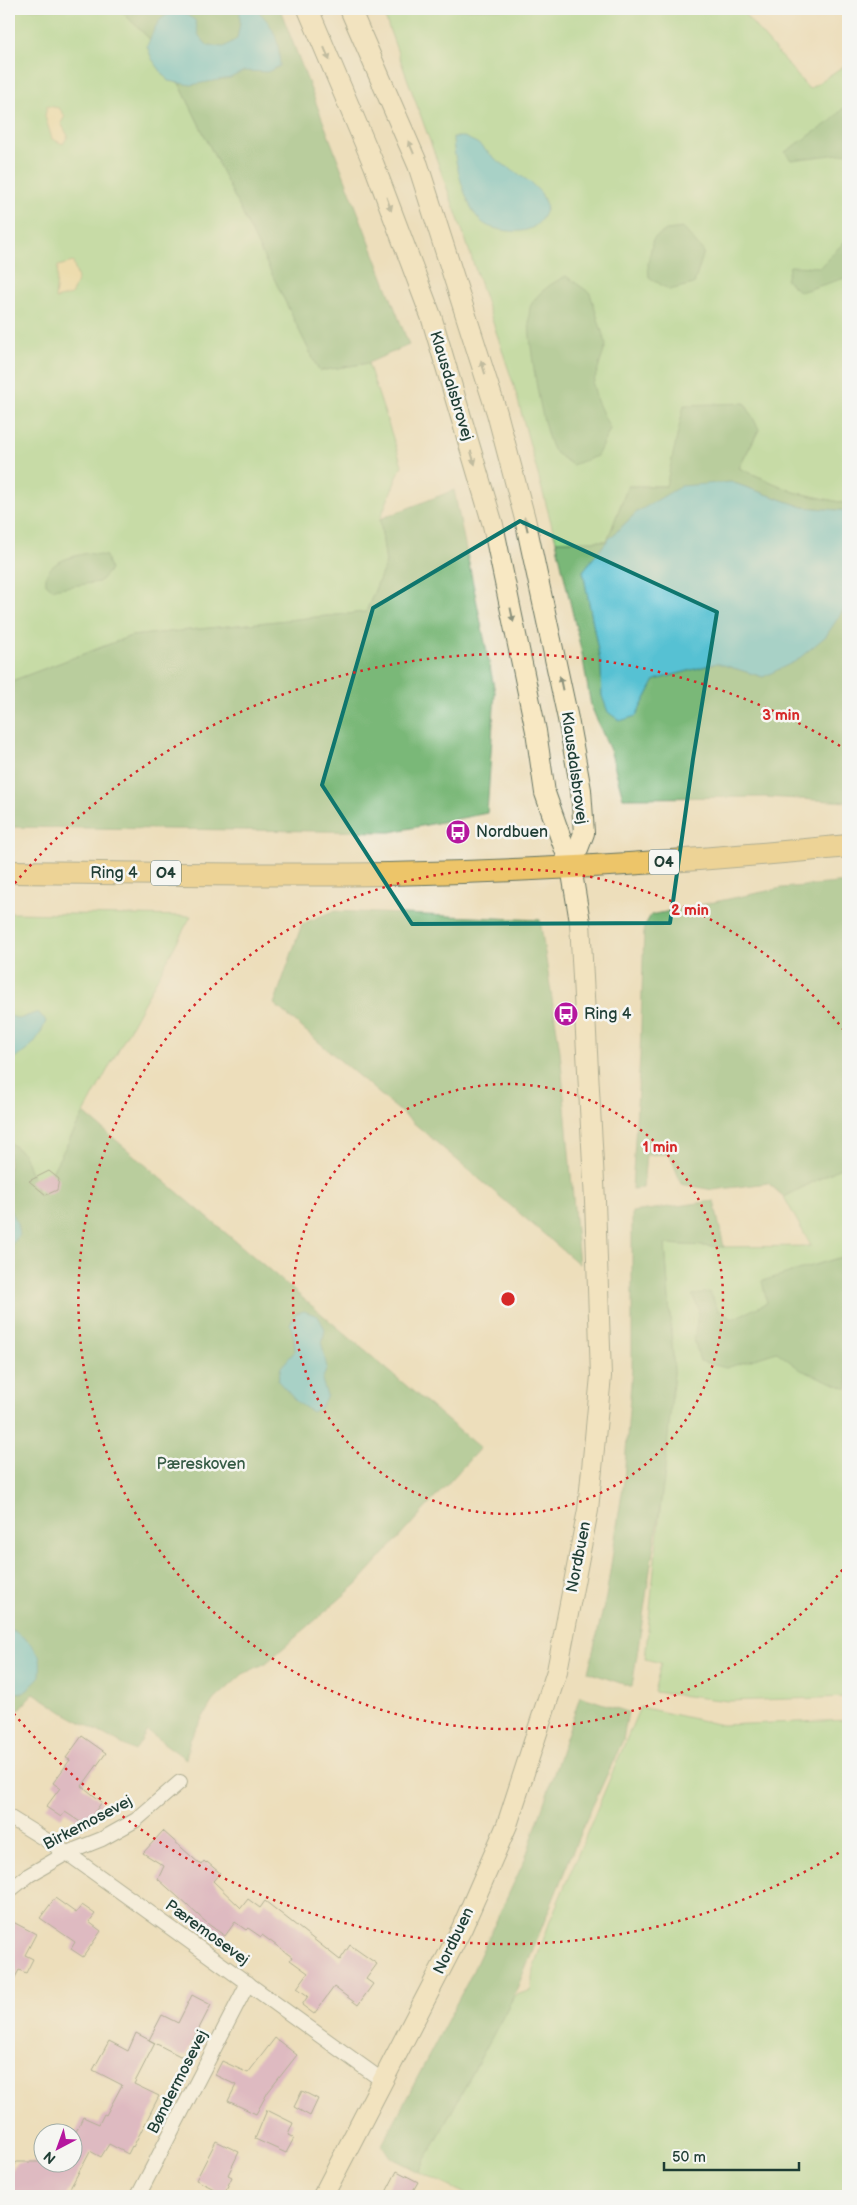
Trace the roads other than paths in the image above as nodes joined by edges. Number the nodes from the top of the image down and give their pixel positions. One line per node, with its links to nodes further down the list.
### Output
1 (308, 9): 4 (street, Klausdalsbrovej, one-way to 4)
2 (350, 9): 4 (street, Klausdalsbrovej, one-way to 2)
3 (848, 846): 4 (main road, Ring 4 / O4)
4 (571, 867): 5 (main road, Ring 4 / O4); 11 (street, Nordbuen)
5 (9, 872)
6 (180, 1782): 8 (street, Birkemosevej)
7 (9, 1817): 8 (street, Pæremosevej)
8 (67, 1853): 9 (street, Birkemosevej); 10 (street, Pæremosevej)
9 (9, 1891)
10 (248, 1984): 11 (street, Pæremosevej); 12 (street, Bøndermosevej)
11 (383, 2081): 13 (street, Nordbuen)
12 (138, 2196)
13 (323, 2196)

